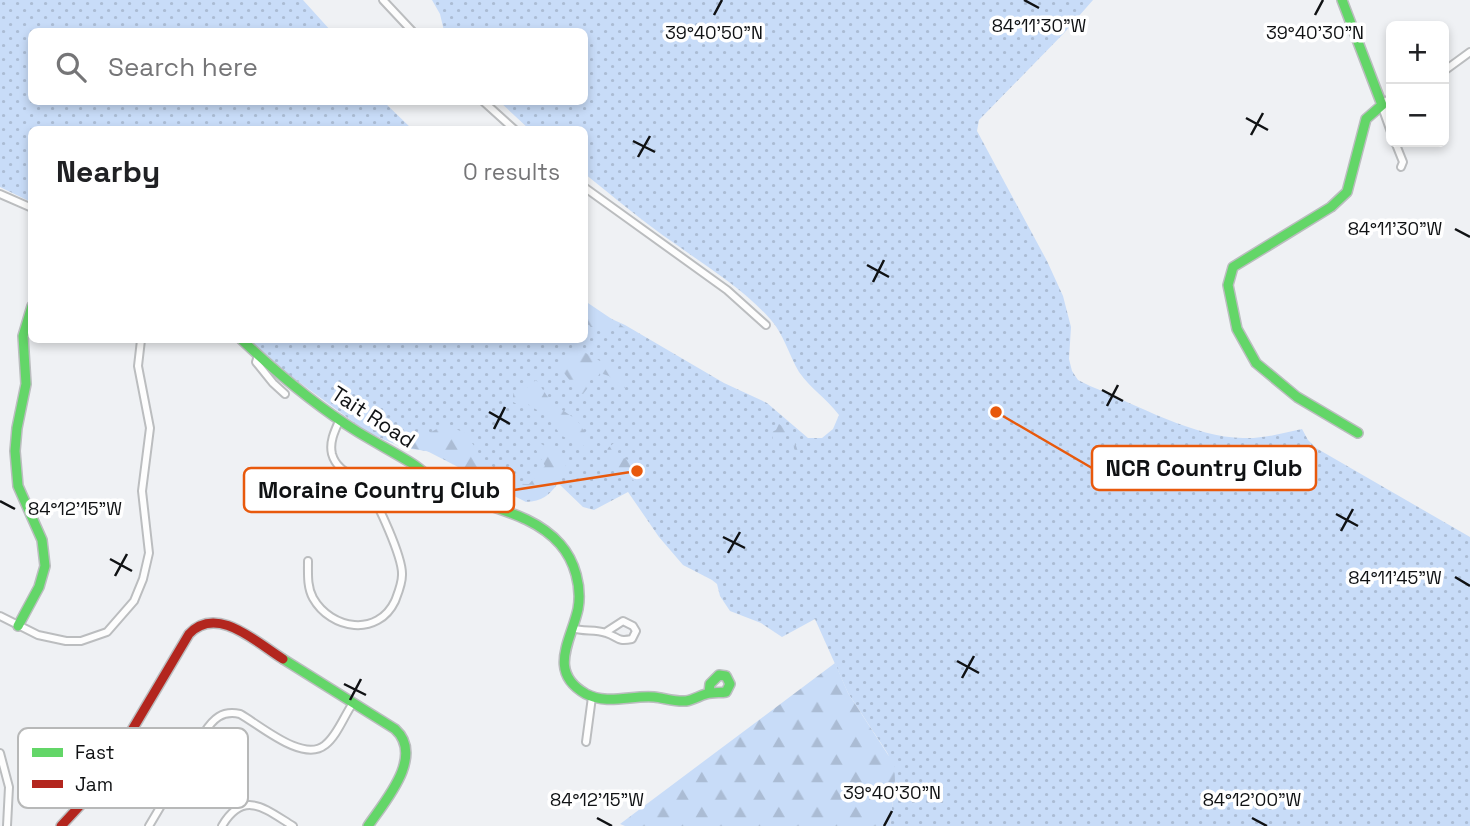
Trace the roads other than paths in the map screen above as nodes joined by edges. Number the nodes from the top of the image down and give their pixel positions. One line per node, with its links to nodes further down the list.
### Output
1 (383, 0): 3 (street)
2 (1342, 0): 8 (street)
3 (409, 28)
4 (1470, 52): 5 (street)
5 (1449, 67)
6 (1386, 102): 8 (street)
7 (487, 105): 10 (street)
8 (1382, 105): 9 (street); 23 (street)
9 (1386, 117)
10 (511, 126)
11 (1397, 147): 12 (street)
12 (1401, 167)
13 (588, 190): 17 (street)
14 (0, 194): 15 (street)
15 (28, 206)
16 (28, 320): 26 (street)
17 (766, 325)
18 (141, 343): 26 (street)
19 (245, 343): 20 (street, Tait Road)
20 (258, 355): 21 (street, Tait Road); 22 (street, Tait Road)
21 (285, 394)
22 (340, 419): 24 (street); 27 (street, Tait Road)
23 (1358, 433)
24 (309, 561)
25 (0, 616): 26 (street)
26 (18, 626)
27 (572, 628): 28 (street); 30 (street)
28 (606, 632)
29 (709, 693): 30 (street)
30 (592, 697): 34 (street)
31 (353, 703): 32 (street); 33 (street); 45 (street)
32 (133, 728)
33 (207, 728)
34 (586, 742)
35 (0, 753): 40 (street)
36 (248, 804): 44 (street)
37 (79, 808): 41 (street)
38 (160, 808): 42 (street)
39 (239, 808): 43 (street)
40 (7, 826)
41 (61, 826)
42 (149, 826)
43 (222, 826)
44 (293, 826)
45 (368, 826)

